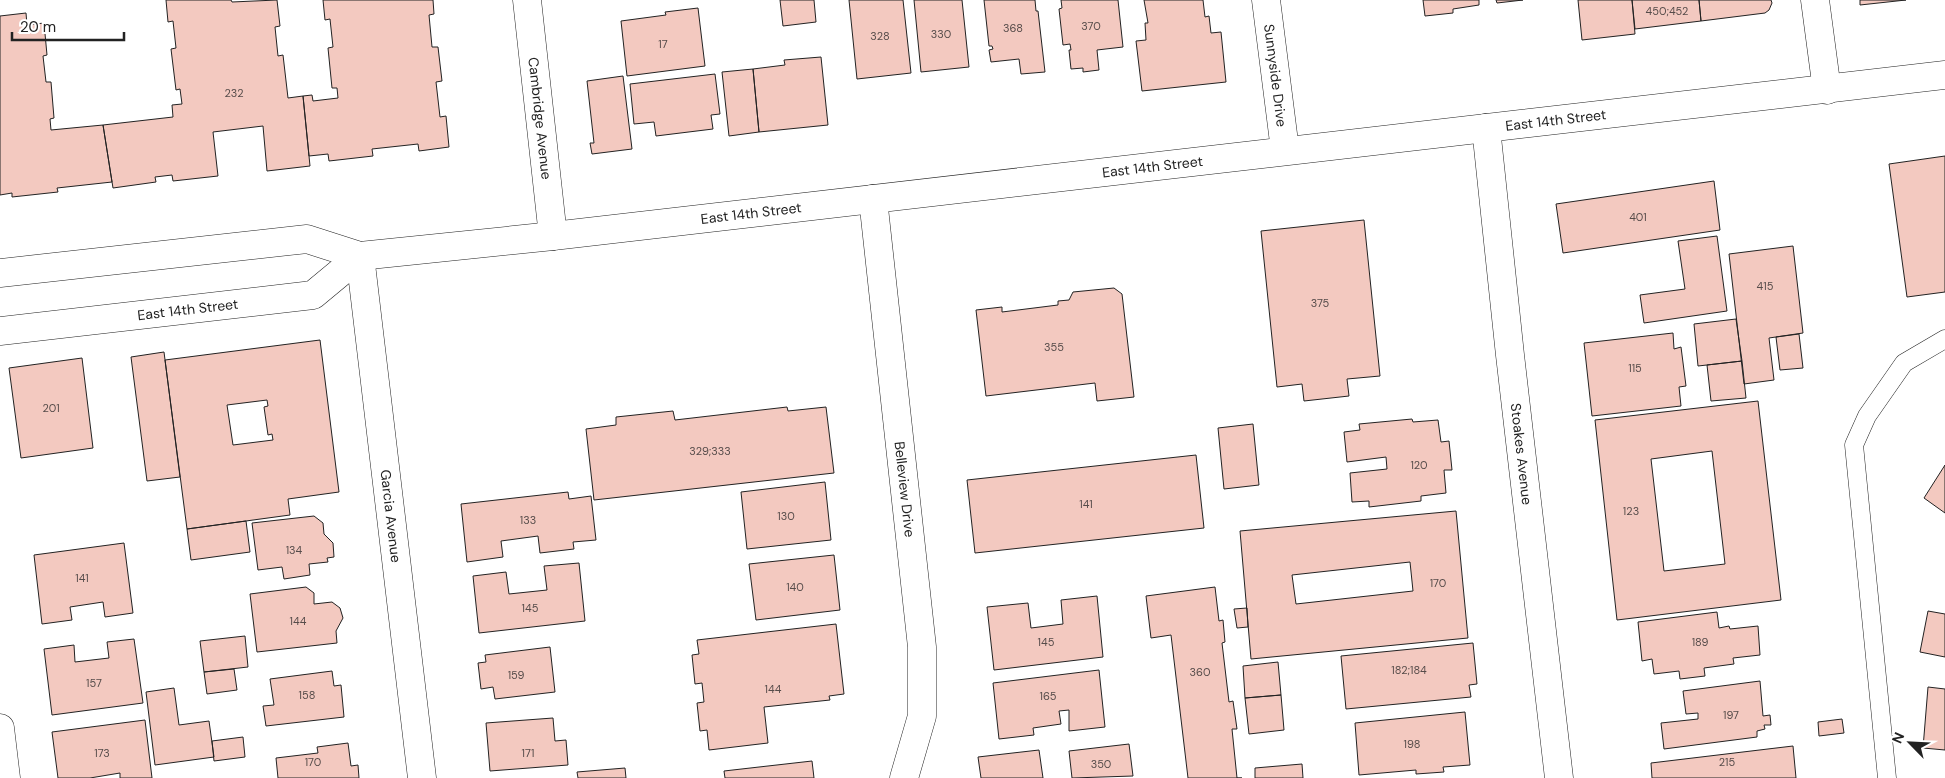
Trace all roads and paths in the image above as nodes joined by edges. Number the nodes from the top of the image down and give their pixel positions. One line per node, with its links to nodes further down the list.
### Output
1 (527, 0): 9 (main road, Cambridge Avenue)
2 (1266, 0): 7 (main road, Sunnyside Drive)
3 (1815, 0): 5 (main road)
4 (1945, 75): 5 (main road, East 14th Street)
5 (1827, 90): 6 (main road, East 14th Street)
6 (1486, 128): 7 (main road, East 14th Street); 18 (main road, Stoakes Avenue)
7 (1285, 150): 8 (main road, East 14th Street)
8 (873, 199): 9 (main road, East 14th Street); 17 (main road, Belleview Drive)
9 (553, 236): 10 (main road, East 14th Street)
10 (360, 256): 11 (main road, East 14th Street); 12 (main road, East 14th Street); 16 (main road, Garcia Avenue)
11 (0, 273)
12 (0, 331)
13 (1945, 339): 19 (lane)
14 (0, 728): 15 (main road)
15 (6, 778)
16 (422, 778)
17 (904, 778)
18 (1559, 778)
19 (1887, 778)

